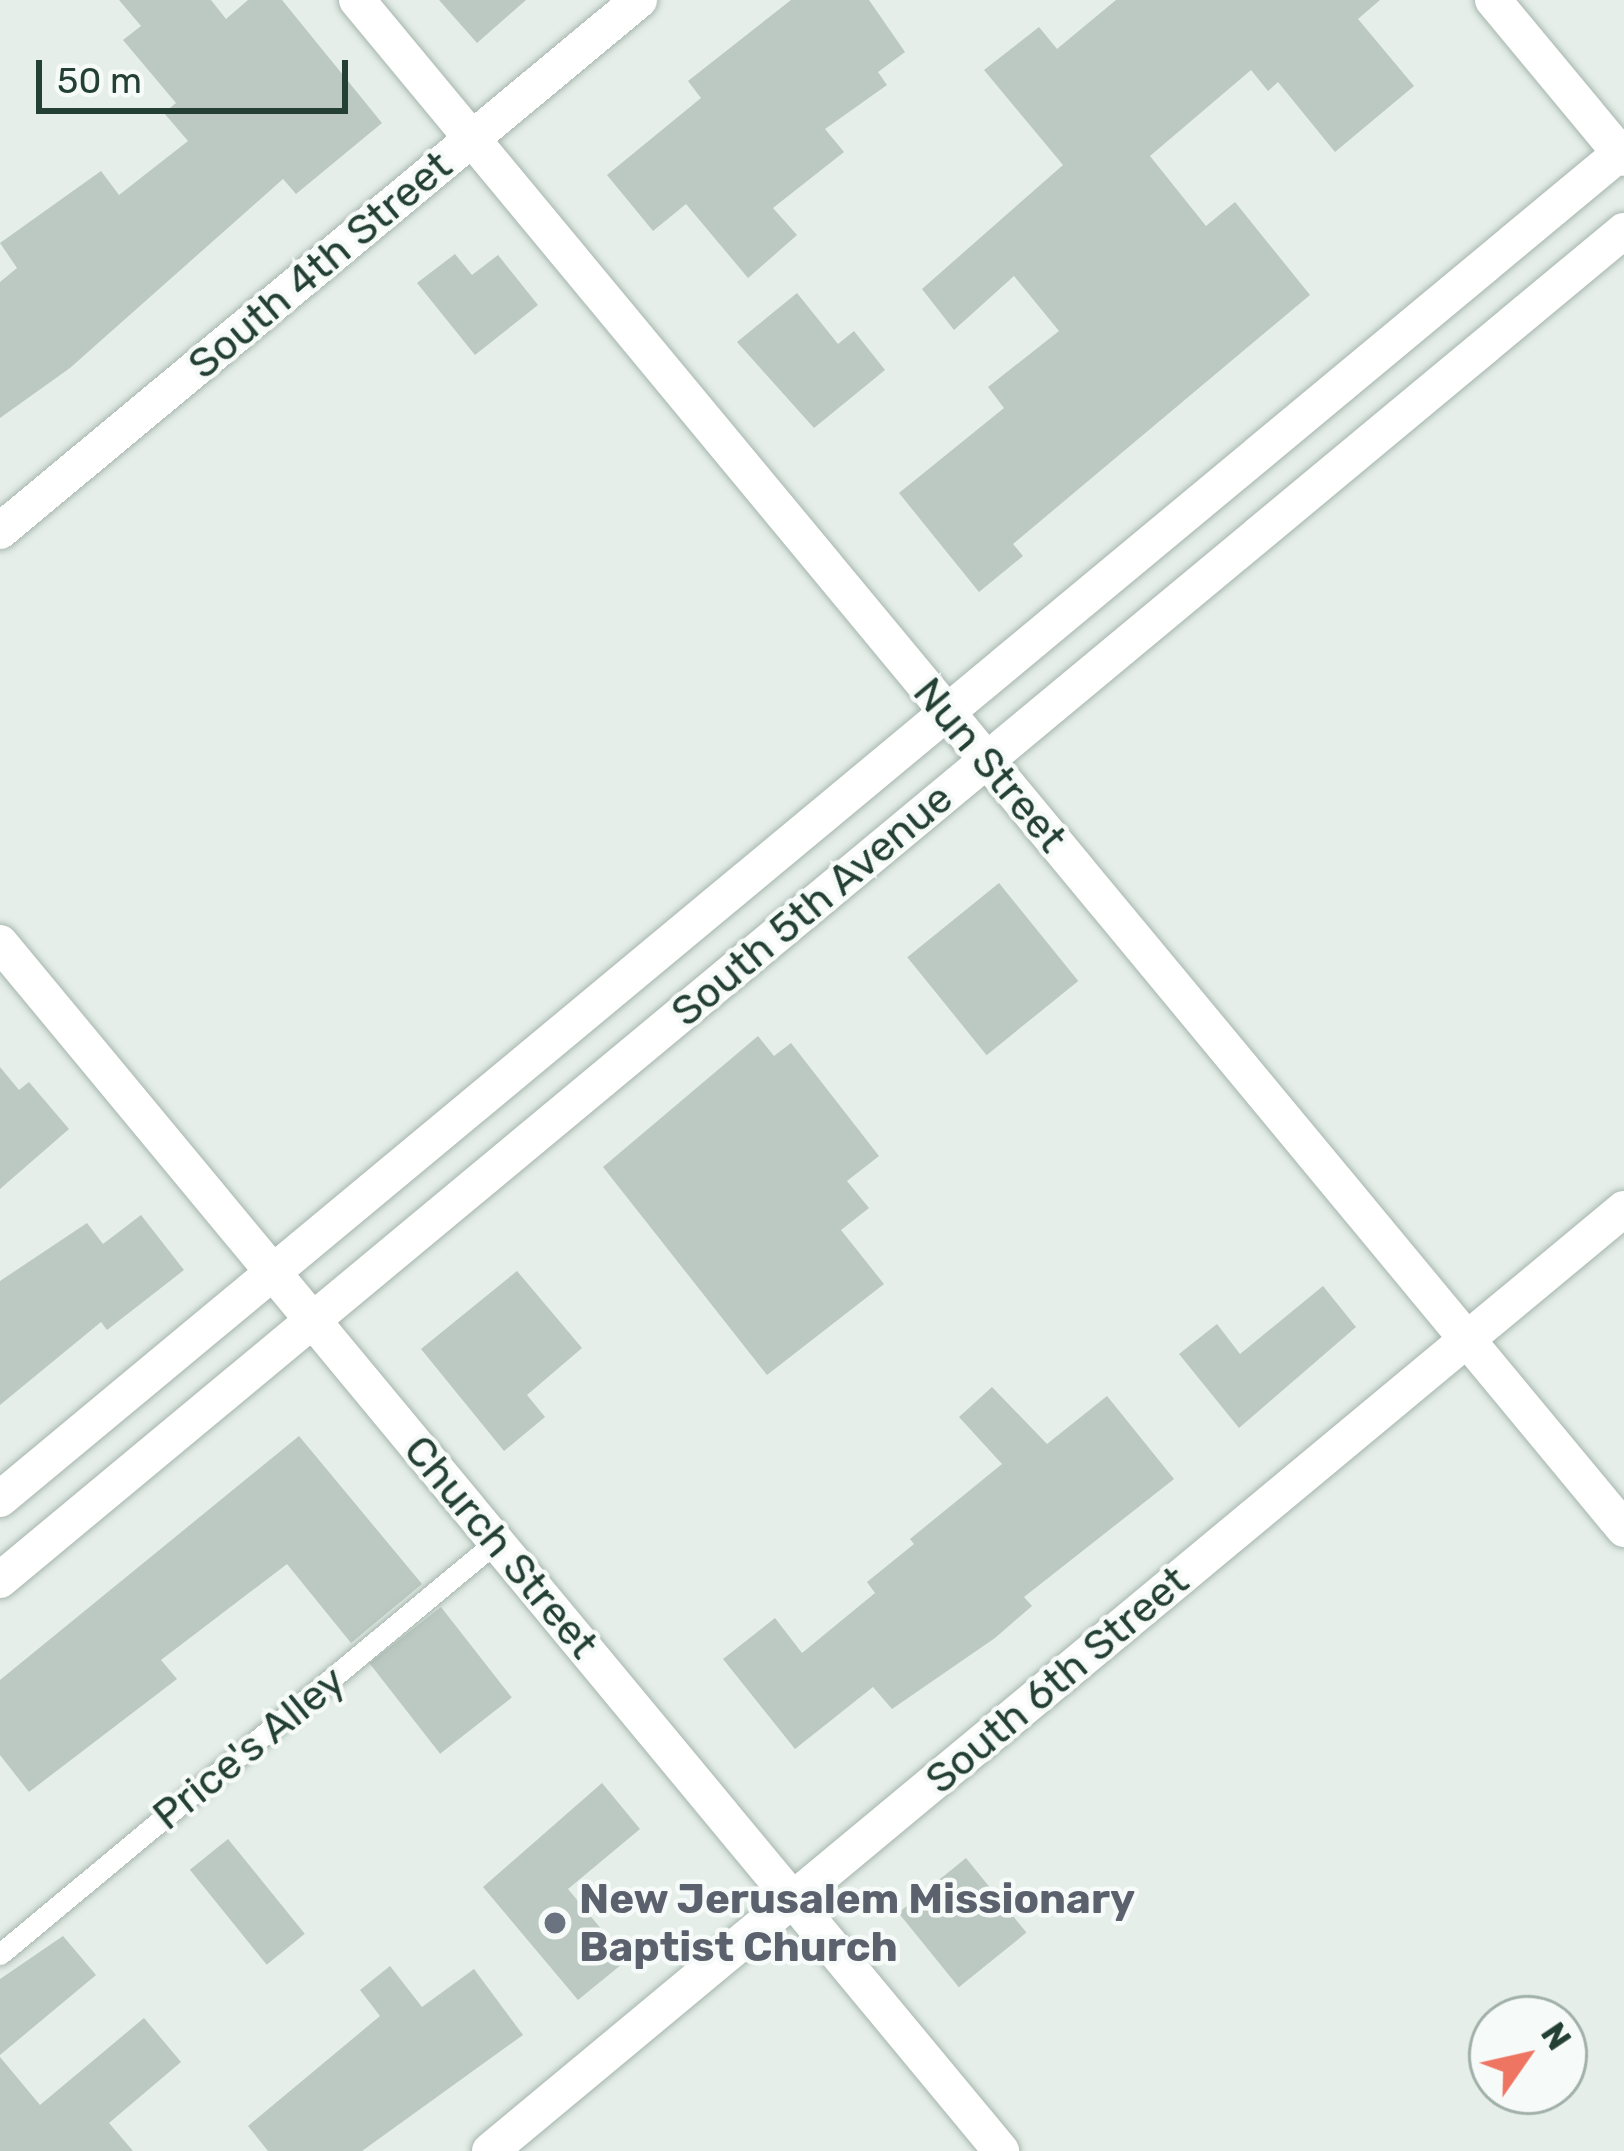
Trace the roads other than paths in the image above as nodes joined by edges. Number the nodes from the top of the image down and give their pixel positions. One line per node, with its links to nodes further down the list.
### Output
1 (357, 0): 4 (street, Nun Street)
2 (639, 0): 4 (street, South 4th Street)
3 (1493, 0): 5 (street)
4 (472, 140): 7 (street, South 4th Street); 8 (street, Nun Street)
5 (1623, 154): 8 (street, South 5th Avenue)
6 (1624, 231): 9 (street, South 5th Avenue)
7 (0, 530)
8 (947, 712): 9 (street, Nun Street); 12 (street, South 5th Avenue)
9 (987, 760): 13 (street, South 5th Avenue); 14 (street, Nun Street)
10 (0, 943): 12 (street, Church Street)
11 (1624, 1209): 14 (street, South 6th Street)
12 (273, 1272): 13 (street, Church Street); 15 (street, South 5th Avenue)
13 (313, 1320): 17 (street, Church Street); 18 (street, South 5th Avenue)
14 (1467, 1340): 16 (street, Nun Street); 19 (street, South 6th Street)
15 (0, 1499)
16 (1624, 1529)
17 (497, 1541): 19 (street, Church Street); 20 (lane, Price's Alley)
18 (0, 1580)
19 (793, 1899): 21 (street, South 6th Street); 22 (street, Church Street)
20 (0, 1954)
21 (490, 2151)
22 (1001, 2151)

